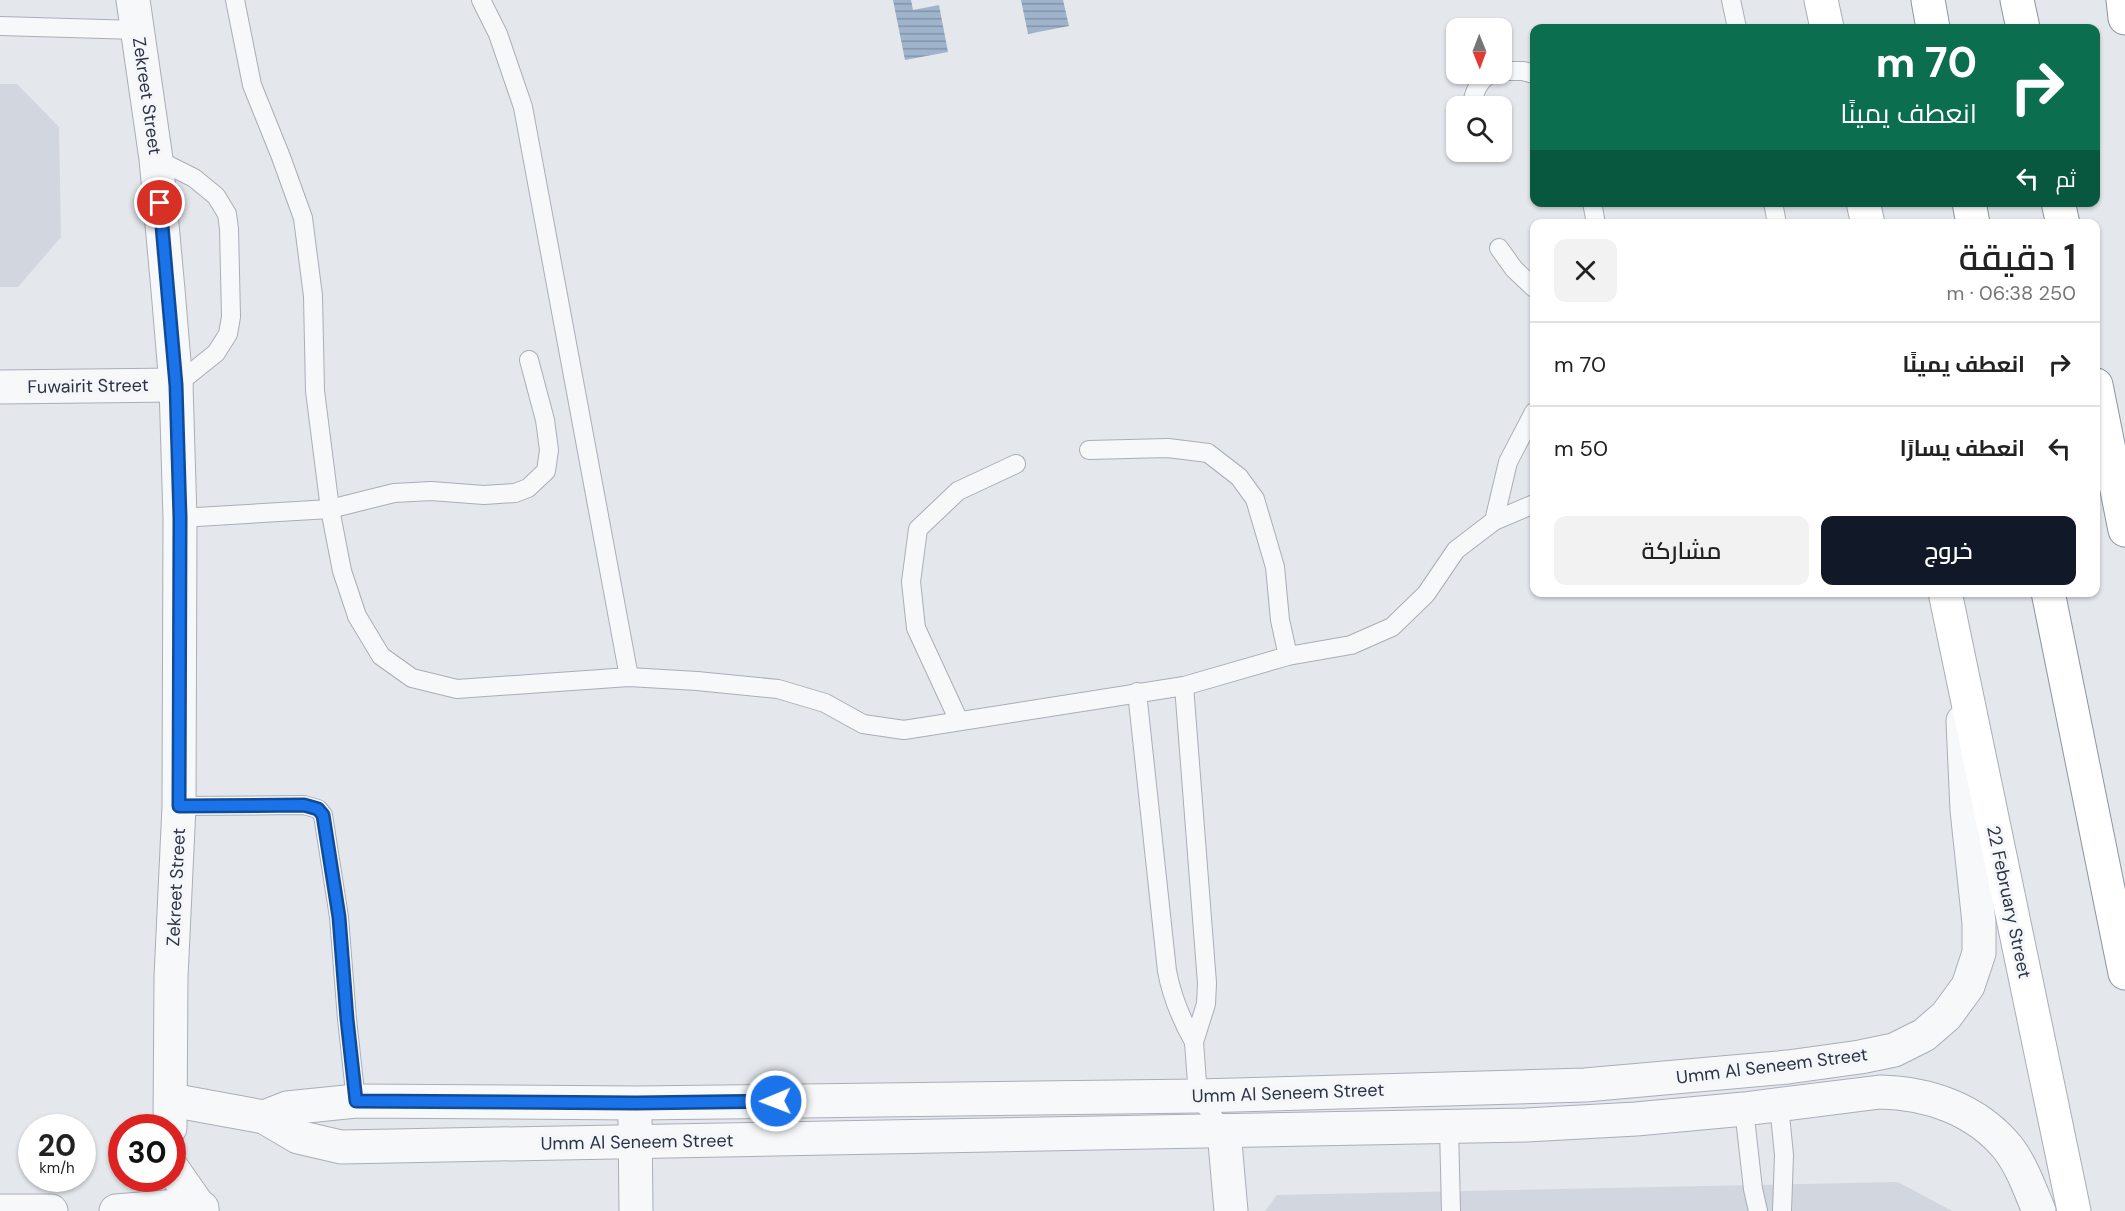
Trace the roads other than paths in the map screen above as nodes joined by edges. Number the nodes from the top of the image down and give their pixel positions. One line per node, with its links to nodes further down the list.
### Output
1 (234, 0): 28 (lane)
2 (482, 0): 36 (lane)
3 (1731, 0): 10 (lane)
4 (1821, 0): 11 (main road)
5 (1928, 0): 12 (main road)
6 (2017, 0): 13 (main road)
7 (2123, 0): 9 (main road)
8 (135, 15): 14 (lane); 17 (street, Zekreet Street)
9 (2125, 18)
10 (1736, 24)
11 (1826, 24)
12 (1933, 24)
13 (2022, 24)
14 (0, 26)
15 (1512, 71): 16 (lane)
16 (1530, 74)
17 (156, 159): 21 (street, Zekreet Street); 21 (lane)
18 (1499, 248): 19 (lane)
19 (1530, 280)
20 (529, 360): 28 (lane)
21 (176, 385): 22 (street, Fuwairit Street); 29 (street, Zekreet Street)
22 (0, 387)
23 (2100, 405): 31 (main road)
24 (1530, 420): 30 (lane)
25 (1089, 450): 34 (lane)
26 (1016, 464): 39 (lane)
27 (1530, 506): 30 (lane)
28 (330, 509): 29 (lane); 36 (lane)
29 (180, 518): 40 (street, Zekreet Street)
30 (1494, 521): 34 (lane)
31 (2125, 530)
32 (1946, 597): 35 (main road, 22 February Street)
33 (2049, 597): 41 (main road)
34 (1288, 656): 37 (lane)
35 (1961, 671): 43 (street, Umm Al Seneem Street); 67 (main road, 22 February Street)
36 (629, 677): 39 (lane)
37 (1184, 686): 38 (lane); 42 (lane)
38 (1137, 692): 39 (lane); 42 (lane)
39 (959, 721)
40 (179, 806): 44 (lane); 48 (street, Zekreet Street)
41 (2125, 973)
42 (1194, 1042): 43 (lane)
43 (1198, 1096): 45 (street, Umm Al Seneem Street); 52 (lane)
44 (356, 1101): 45 (street, Umm Al Seneem Street); 50 (street, Umm Al Seneem Street)
45 (636, 1103): 53 (street)
46 (1779, 1105): 47 (street, Umm Al Seneem Street); 65 (lane); 66 (street, Umm Al Seneem Street)
47 (1744, 1109): 51 (street, Umm Al Seneem Street); 64 (lane)
48 (170, 1114)
49 (186, 1115): 50 (street, Umm Al Seneem Street)
50 (264, 1117): 53 (street, Umm Al Seneem Street)
51 (1449, 1127): 52 (street, Umm Al Seneem Street); 63 (lane)
52 (1224, 1131): 53 (street, Umm Al Seneem Street); 62 (street)
53 (636, 1142): 61 (street)
54 (186, 1187): 56 (street)
55 (156, 1192): 58 (street)
56 (202, 1209): 58 (street)
57 (0, 1210): 59 (street)
58 (148, 1210): 60 (street)
59 (51, 1211)
60 (116, 1211)
61 (636, 1211)
62 (1231, 1211)
63 (1451, 1211)
64 (1758, 1211)
65 (1782, 1211)
66 (2039, 1211)
67 (2074, 1211)

